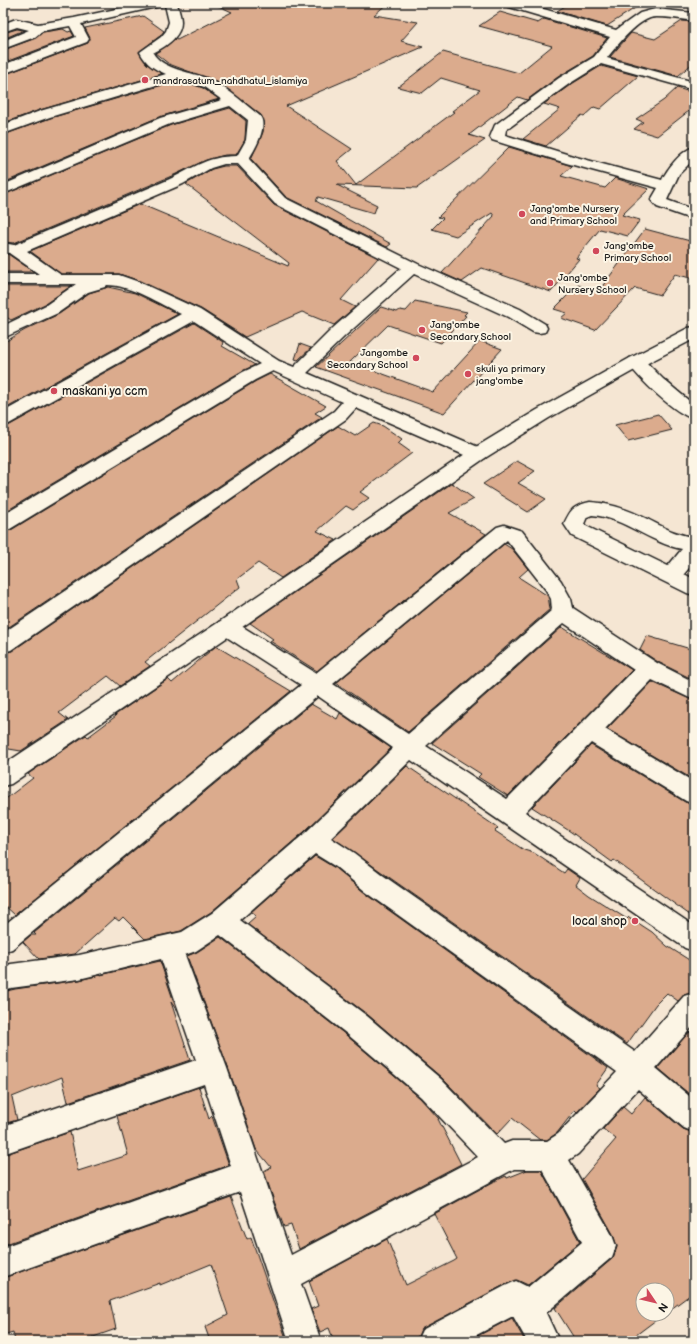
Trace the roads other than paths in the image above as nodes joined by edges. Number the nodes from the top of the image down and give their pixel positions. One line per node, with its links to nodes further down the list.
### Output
1 (161, 3): 6 (street)
2 (171, 3): 15 (street)
3 (510, 3): 10 (street)
4 (4, 13): 7 (street)
5 (694, 17): 10 (street)
6 (74, 22): 9 (street); 12 (street)
7 (16, 23): 8 (street); 9 (street)
8 (3, 28)
9 (36, 30): 11 (street); 12 (street)
10 (618, 35): 13 (street)
11 (3, 45)
12 (62, 47): 14 (street)
13 (599, 60): 16 (street); 21 (street)
14 (3, 70)
15 (180, 74): 17 (street); 18 (street)
16 (694, 86)
17 (232, 101): 20 (street); 22 (street)
18 (3, 130)
19 (694, 151): 21 (street)
20 (242, 160): 24 (street); 25 (street)
21 (666, 186): 23 (street)
22 (3, 190)
23 (694, 215)
24 (9, 249): 27 (street)
25 (412, 267): 30 (street); 35 (street)
26 (3, 279): 27 (street)
27 (58, 280): 28 (street)
28 (119, 280): 29 (street); 32 (street)
29 (194, 314): 34 (street); 38 (street)
30 (539, 328)
31 (694, 332): 33 (street)
32 (3, 333)
33 (636, 362): 37 (street); 39 (street)
34 (273, 365): 35 (street); 40 (street)
35 (296, 375): 36 (street)
36 (353, 400): 39 (street); 47 (street)
37 (694, 413)
38 (3, 420)
39 (478, 454): 46 (street)
40 (3, 524)
41 (694, 544): 43 (street)
42 (694, 549): 43 (street)
43 (671, 576): 44 (street)
44 (694, 588)
45 (563, 612): 48 (street); 49 (street); 52 (street)
46 (228, 627): 49 (street); 53 (street)
47 (3, 644)
48 (649, 669): 50 (street); 51 (street)
49 (316, 684): 52 (street); 59 (street)
50 (694, 692)
51 (589, 731): 54 (street); 55 (street)
52 (409, 748): 55 (street); 56 (street)
53 (3, 777)
54 (694, 794)
55 (509, 813): 58 (street)
56 (314, 840): 57 (street); 64 (street)
57 (221, 921): 60 (street); 68 (street)
58 (694, 940)
59 (3, 941)
60 (169, 946): 61 (street); 63 (street)
61 (3, 979)
62 (694, 1005): 64 (street)
63 (213, 1068): 66 (street); 69 (street)
64 (638, 1070): 65 (street); 67 (street)
65 (694, 1118)
66 (3, 1140)
67 (550, 1155): 68 (street); 72 (street)
68 (501, 1161): 71 (street)
69 (249, 1174): 70 (street); 71 (street)
70 (3, 1262)
71 (284, 1276): 73 (street)
72 (526, 1309): 74 (street); 75 (street)
73 (305, 1341)
74 (433, 1341)
75 (543, 1341)

